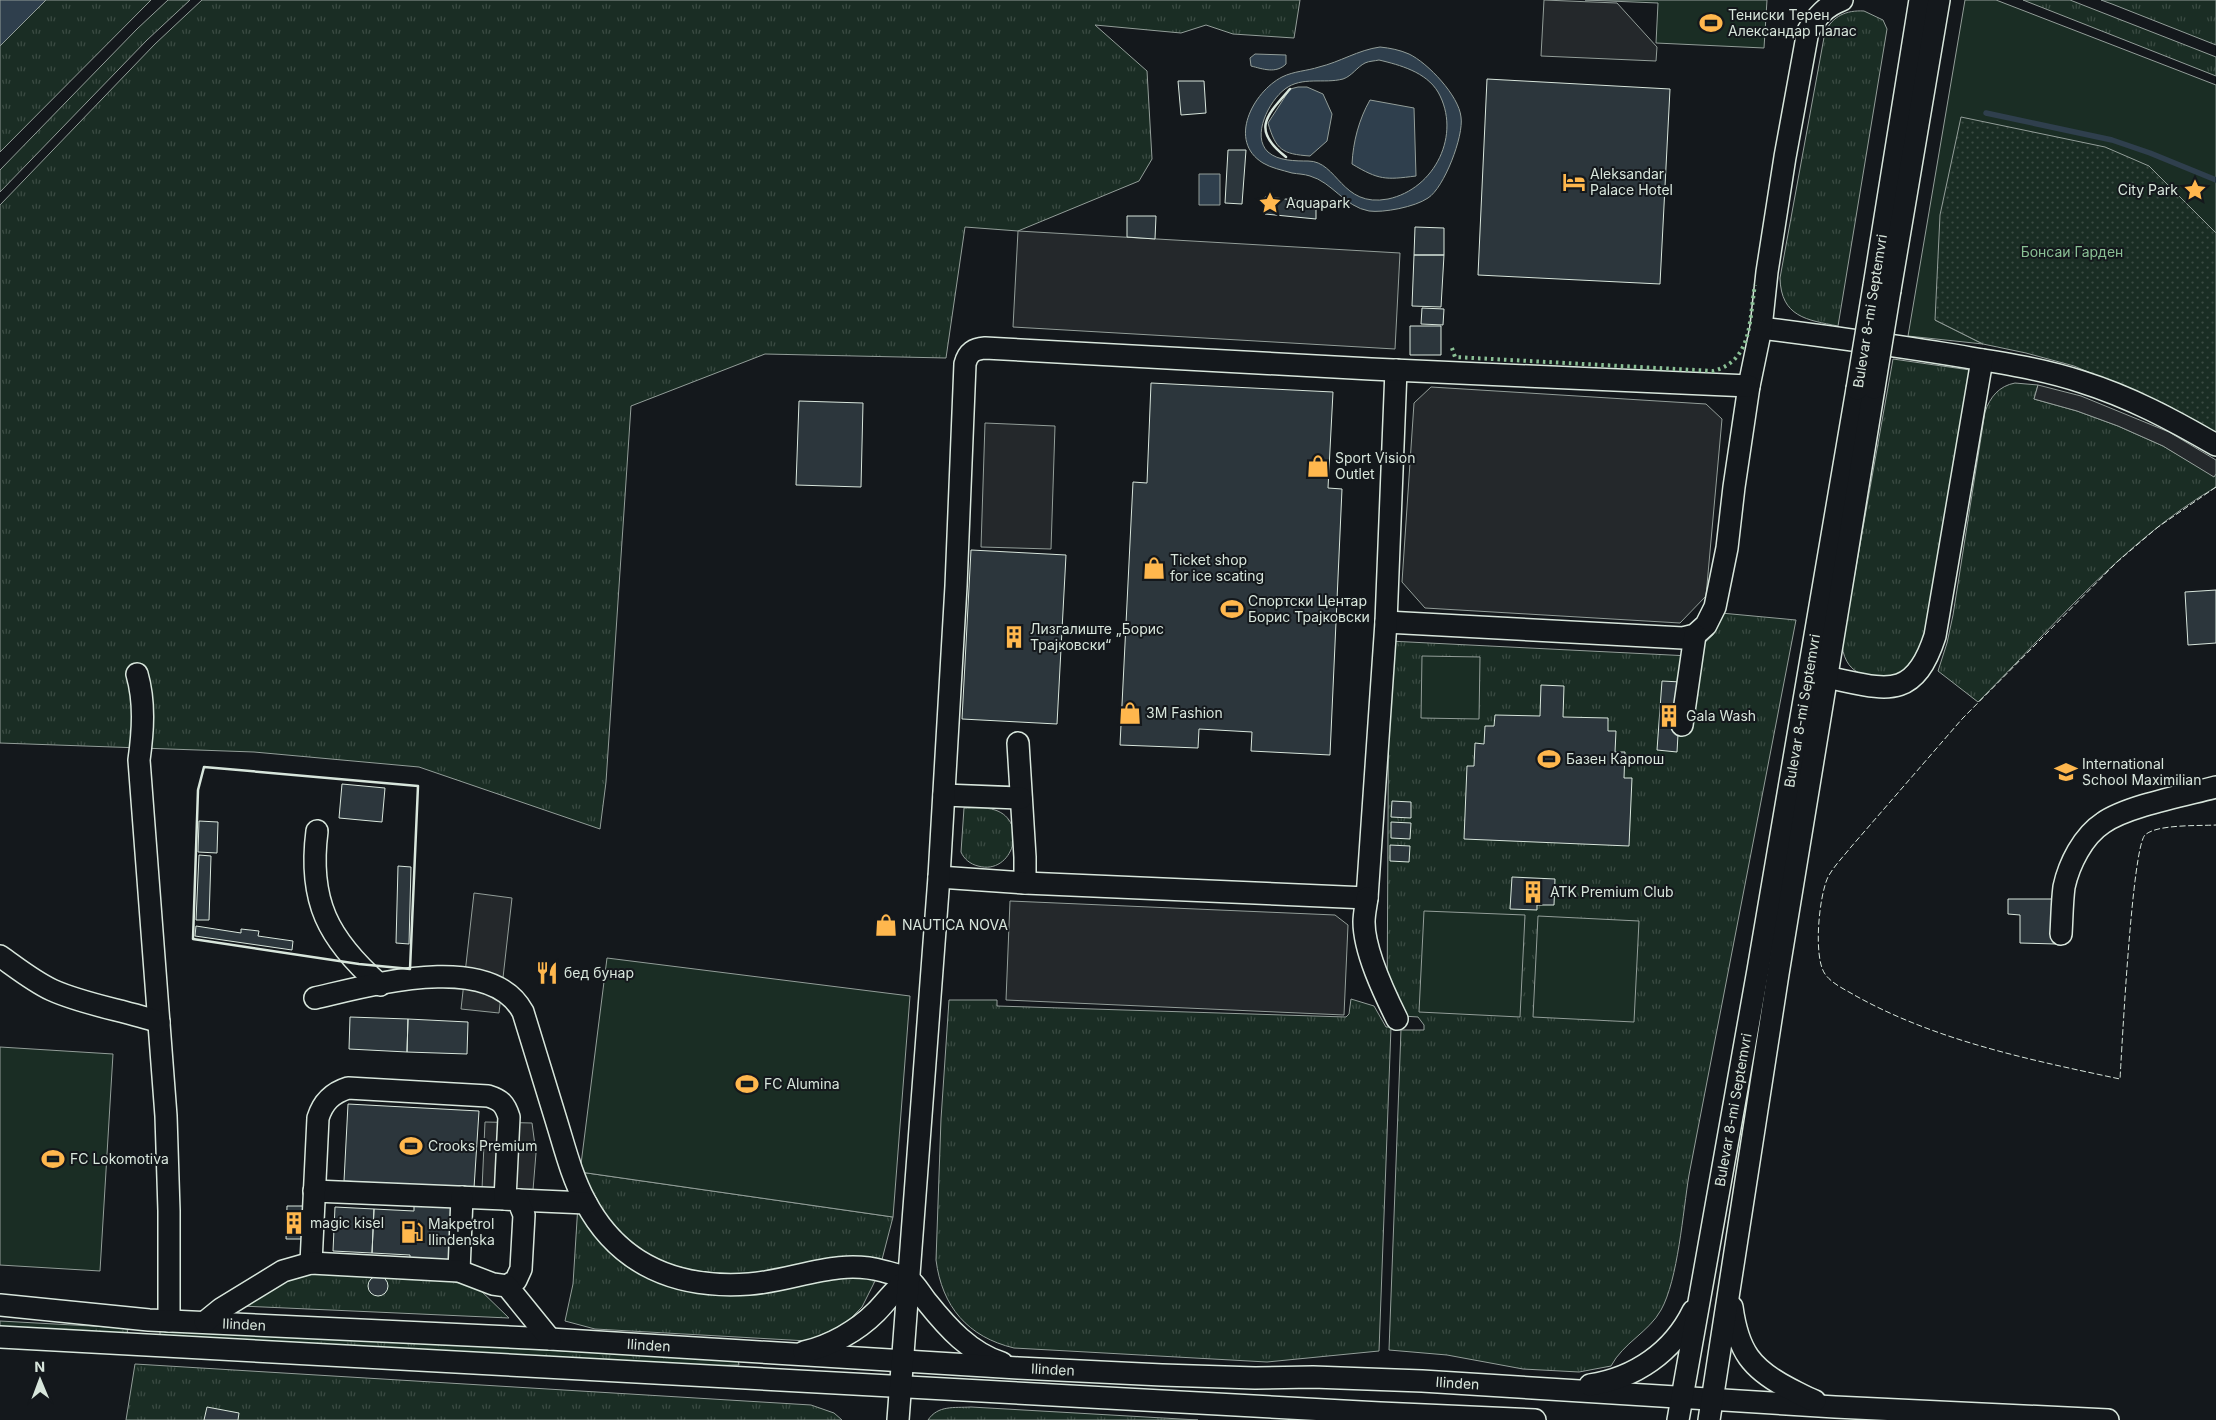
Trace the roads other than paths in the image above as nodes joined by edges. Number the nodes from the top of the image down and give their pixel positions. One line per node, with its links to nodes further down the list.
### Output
1 (1842, 0): 3 (street)
2 (1924, 0): 7 (street, Bulevar 8-mi Septemvri, bridge)
3 (1761, 328): 4 (street); 6 (street)
4 (1982, 360): 8 (street); 12 (street)
5 (1396, 370): 6 (street); 9 (street); 16 (street)
6 (1749, 386): 10 (street)
7 (1866, 389): 12 (street, Bulevar 8-mi Septemvri); 36 (street, Bulevar 8-mi Septemvri)
8 (2216, 445)
9 (1386, 622): 10 (street); 21 (street)
10 (1695, 635): 13 (street)
11 (137, 674): 27 (street)
12 (1826, 677): 37 (street, Bulevar 8-mi Septemvri)
13 (1682, 725)
14 (1018, 743): 17 (street)
15 (2216, 787): 22 (street)
16 (944, 795): 17 (street); 19 (street)
17 (1021, 798): 20 (street)
18 (317, 831): 24 (street)
19 (939, 877): 20 (street); 34 (street)
20 (1024, 883): 21 (street)
21 (1367, 898): 26 (street)
22 (2062, 934)
23 (0, 956): 27 (street)
24 (380, 985): 25 (street); 31 (street)
25 (315, 998)
26 (1397, 1019)
27 (159, 1022): 39 (street)
28 (314, 1190): 29 (street); 30 (street); 32 (street)
29 (462, 1197): 30 (street); 33 (street)
30 (512, 1200): 31 (street); 35 (street)
31 (586, 1203): 34 (street)
32 (311, 1263): 33 (street); 40 (street)
33 (459, 1272): 35 (street)
34 (909, 1279): 43 (street); 44 (street); 45 (street)
35 (507, 1286): 42 (street)
36 (1700, 1291): 47 (street); 48 (street, Bulevar 8-mi Septemvri)
37 (1730, 1294): 49 (street, Bulevar 8-mi Septemvri); 50 (street)
38 (0, 1305): 39 (street, Ilinden)
39 (169, 1321): 40 (street, Ilinden)
40 (206, 1322): 42 (street, Ilinden)
41 (0, 1338): 46 (street, Ilinden)
42 (550, 1339): 43 (street, Ilinden)
43 (792, 1354): 44 (street, Ilinden)
44 (904, 1361): 45 (street, Ilinden); 46 (street)
45 (1018, 1368): 47 (street, Ilinden)
46 (902, 1387): 51 (street, Ilinden); 52 (street)
47 (1558, 1389): 48 (street, Ilinden)
48 (1682, 1397): 49 (street, Ilinden); 54 (street, Bulevar 8-mi Septemvri)
49 (1712, 1399): 50 (street, Ilinden); 55 (street, Bulevar 8-mi Septemvri)
50 (1835, 1407): 56 (street, Ilinden)
51 (1379, 1417): 53 (street, Ilinden)
52 (898, 1420)
53 (1535, 1420)
54 (1678, 1420)
55 (1709, 1420)
56 (2108, 1420)

